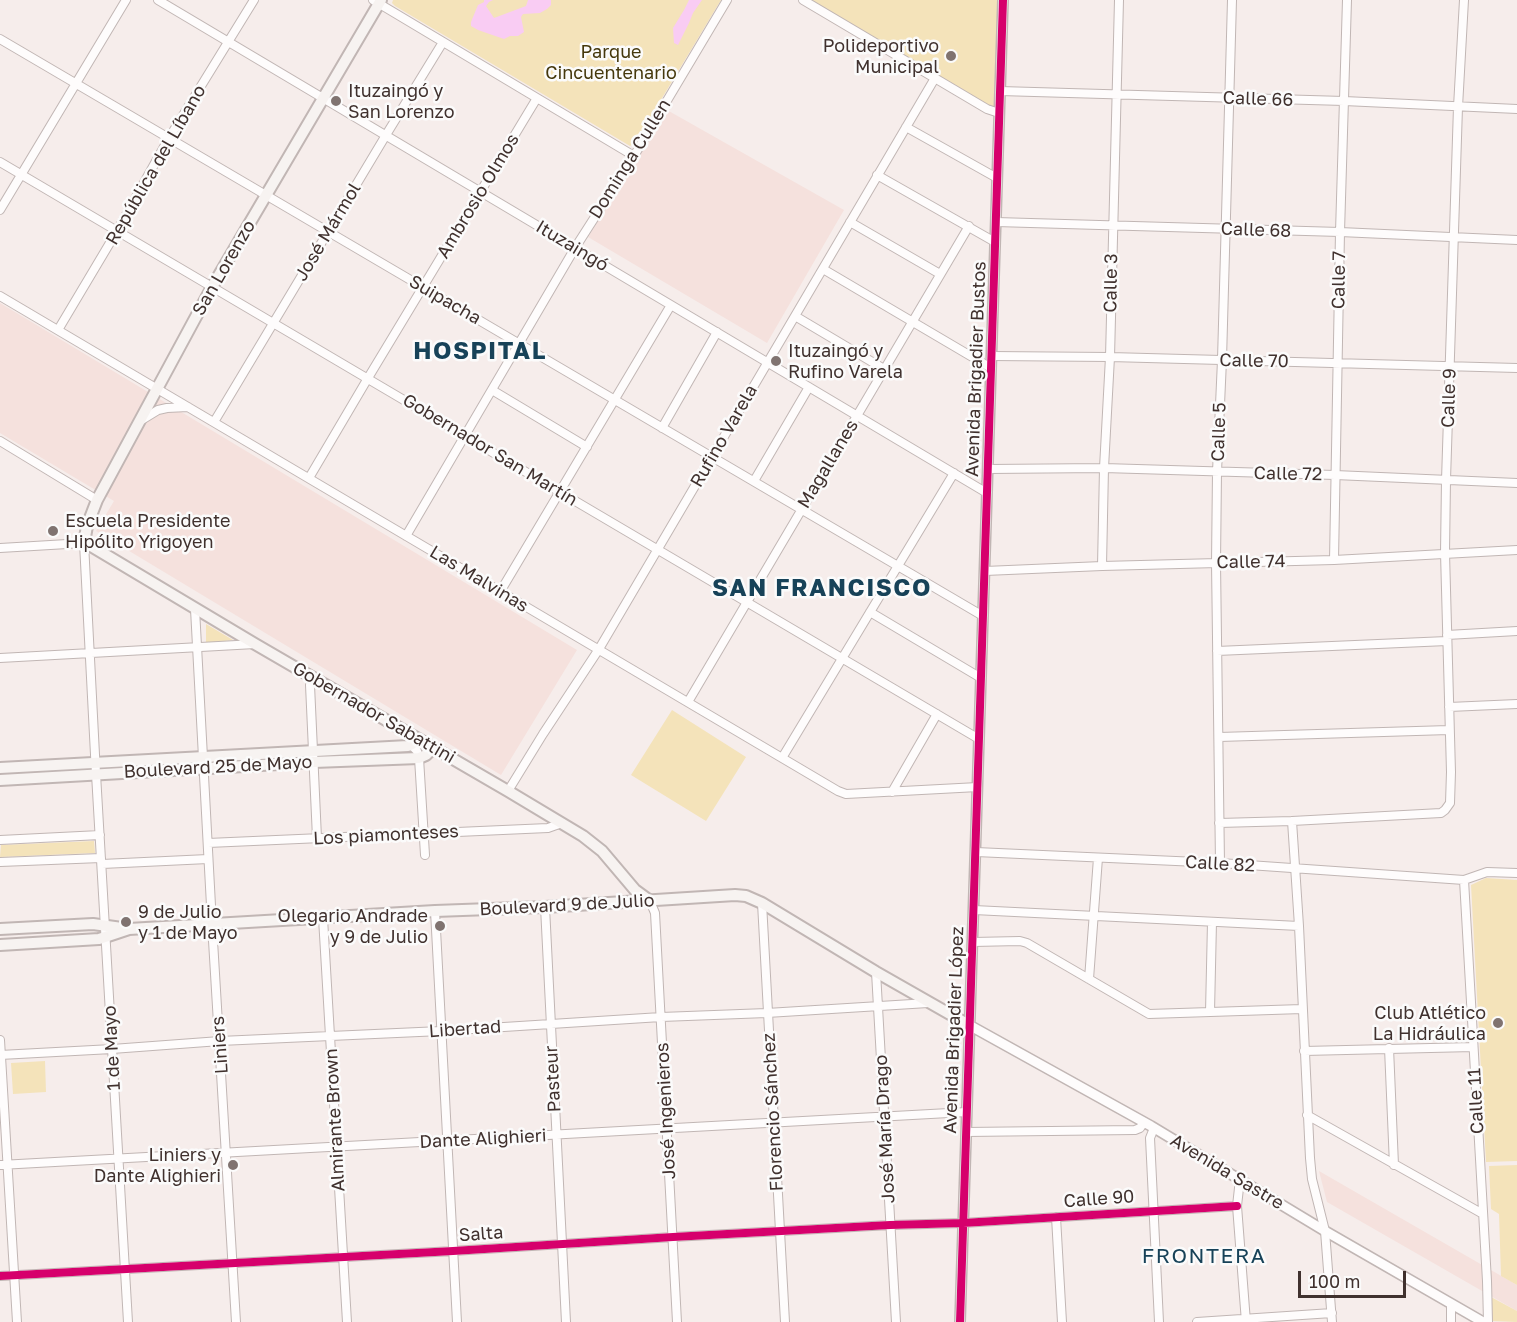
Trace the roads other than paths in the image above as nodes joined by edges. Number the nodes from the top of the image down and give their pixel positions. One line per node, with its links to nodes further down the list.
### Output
1 (126, 0): 16 (street)
2 (158, 0): 13 (street, Ituzaingó)
3 (254, 0): 13 (street, República del Líbano)
4 (727, 0): 29 (street, Dominga Cullen)
5 (803, 0): 15 (street)
6 (1003, 0): 17 (street, Avenida Brigadier Bustos)
7 (1119, 0): 18 (street, Calle 3)
8 (1233, 0): 21 (street, Calle 5)
9 (1347, 0): 22 (street, Calle 7)
10 (1464, 0): 23 (street, Calle 9)
11 (378, 1): 14 (street); 19 (main road, San Lorenzo)
12 (0, 39): 16 (street, Suipacha)
13 (229, 42): 19 (street, Ituzaingó); 28 (street, República del Líbano)
14 (443, 42): 20 (street); 27 (street, José Mármol)
15 (935, 78): 25 (street); 26 (street, Rufino Varela)
16 (76, 84): 28 (street, Suipacha); 31 (street)
17 (1000, 91): 18 (street, Calle 66); 25 (street, Avenida Brigadier Bustos)
18 (1117, 95): 21 (street, Calle 66); 40 (street, Calle 3)
19 (323, 98): 27 (street, Ituzaingó); 35 (main road, San Lorenzo)
20 (537, 98): 29 (street); 34 (street, Ambrosio Olmos)
21 (1230, 98): 22 (street, Calle 66); 41 (street, Calle 5)
22 (1344, 101): 23 (street, Calle 66); 44 (street, Calle 7)
23 (1458, 107): 24 (street, Calle 66); 45 (street, Calle 9)
24 (1517, 109)
25 (999, 113): 33 (street, Avenida Brigadier Bustos)
26 (906, 127): 32 (street, Rufino Varela); 33 (street)
27 (386, 135): 34 (street, Ituzaingó); 43 (street, José Mármol)
28 (169, 138): 35 (street, Suipacha); 42 (street, República del Líbano)
29 (634, 156): 48 (street, Dominga Cullen)
30 (0, 162): 31 (street, Gobernador San Martín)
31 (21, 174): 36 (street); 42 (street, Gobernador San Martín)
32 (878, 176): 37 (street, Rufino Varela); 39 (street)
33 (997, 178): 38 (street, Avenida Brigadier Bustos)
34 (480, 192): 48 (street, Ituzaingó); 52 (street, Ambrosio Olmos)
35 (266, 195): 43 (street, Suipacha); 51 (main road, San Lorenzo)
36 (0, 210)
37 (850, 222): 49 (street, Rufino Varela); 50 (street)
38 (996, 222): 40 (street, Calle 68); 47 (street, Avenida Brigadier Bustos)
39 (969, 226): 47 (street); 50 (street, Magallanes)
40 (1113, 226): 41 (street, Calle 68); 62 (street, Calle 3)
41 (1226, 228): 44 (street, Calle 68); 63 (street, Calle 5)
42 (117, 231): 51 (street, Gobernador San Martín); 58 (street, República del Líbano)
43 (328, 232): 52 (street, Suipacha); 57 (street, José Mármol)
44 (1340, 232): 45 (street, Calle 68); 65 (street, Calle 7)
45 (1454, 237): 46 (street, Calle 68); 66 (street, Calle 9)
46 (1517, 240)
47 (995, 242): 61 (street, Avenida Brigadier Bustos)
48 (575, 248): 54 (street, Ituzaingó); 60 (street, Dominga Cullen)
49 (823, 268): 55 (street, Rufino Varela); 56 (street)
50 (940, 274): 56 (street, Magallanes)
51 (212, 286): 57 (street, Gobernador San Martín); 72 (main road, San Lorenzo)
52 (423, 287): 60 (street, Suipacha); 70 (street, Ambrosio Olmos)
53 (0, 296): 58 (street, Las Malvinas)
54 (671, 305): 59 (street, Ituzaingó); 74 (street)
55 (795, 316): 64 (street, Rufino Varela); 69 (street)
56 (912, 321): 67 (street); 69 (street, Magallanes)
57 (274, 323): 70 (street, Gobernador San Martín); 78 (street, José Mármol)
58 (58, 330): 72 (street, Las Malvinas)
59 (717, 332): 64 (street, Ituzaingó); 79 (street)
60 (519, 343): 73 (street, Dominga Cullen); 74 (street, Suipacha)
61 (992, 356): 62 (street, Calle 70); 67 (street, Avenida Brigadier Bustos)
62 (1110, 357): 63 (street, Calle 70); 84 (street, Calle 3)
63 (1222, 360): 65 (street, Calle 70); 86 (street, Calle 5)
64 (768, 362): 71 (street, Ituzaingó); 83 (street, Rufino Varela)
65 (1338, 363): 66 (street, Calle 70); 88 (street, Calle 7)
66 (1450, 366): 68 (street, Calle 70); 90 (street, Calle 9)
67 (991, 368): 85 (street, Avenida Brigadier Bustos)
68 (1517, 368)
69 (884, 369): 76 (street, Magallanes)
70 (368, 378): 80 (street, Gobernador San Martín); 89 (street, Ambrosio Olmos)
71 (809, 387): 76 (street, Ituzaingó); 91 (street)
72 (158, 388): 75 (street, Las Malvinas); 77 (main road, San Lorenzo)
73 (492, 390): 80 (street, Dominga Cullen); 82 (street)
74 (615, 400): 79 (street, Suipacha); 82 (street)
75 (190, 407): 77 (street); 78 (street, Las Malvinas)
76 (857, 415): 87 (street, Ituzaingó); 96 (street, Magallanes)
77 (139, 422): 95 (main road, San Lorenzo)
78 (214, 422): 89 (street, Las Malvinas)
79 (662, 428): 83 (street, Suipacha)
80 (465, 436): 93 (street, Gobernador San Martín); 97 (street, Dominga Cullen)
81 (0, 441): 95 (street)
82 (587, 447): 93 (street)
83 (712, 457): 91 (street, Suipacha); 100 (street, Rufino Varela)
84 (1104, 468): 85 (street, Calle 72); 86 (street, Calle 72); 106 (street, Calle 3)
85 (988, 469): 94 (street, Avenida Brigadier Bustos)
86 (1217, 472): 88 (street, Calle 72); 104 (street, Calle 5)
87 (954, 473): 94 (street, Ituzaingó); 105 (street)
88 (1335, 475): 90 (street, Calle 72); 103 (street, Calle 7)
89 (309, 478): 97 (street, Las Malvinas)
90 (1446, 480): 92 (street, Calle 72); 102 (street, Calle 9)
91 (754, 482): 96 (street, Suipacha)
92 (1517, 483)
93 (560, 492): 100 (street, Gobernador San Martín); 108 (street)
94 (987, 493): 107 (street, Avenida Brigadier Bustos)
95 (98, 500): 98 (main road, San Lorenzo)
96 (802, 509): 105 (street, Suipacha); 109 (street, Magallanes)
97 (406, 536): 108 (street, Las Malvinas)
98 (84, 543): 99 (street); 110 (main road, Gobernador Sabattini); 119 (street, 1 de Mayo)
99 (0, 548)
100 (657, 549): 109 (street, Gobernador San Martín); 117 (street, Rufino Varela)
101 (1517, 550): 102 (street, Calle 74)
102 (1445, 553): 103 (street, Calle 74); 114 (street, Calle 9)
103 (1334, 560): 104 (street, Calle 74)
104 (1216, 563): 106 (street, Calle 74); 118 (street, Calle 5)
105 (898, 566): 111 (street); 112 (street, Suipacha)
106 (1102, 566): 107 (street, Calle 74)
107 (985, 571): 112 (street, Avenida Brigadier Bustos)
108 (500, 592): 117 (street, Las Malvinas)
109 (747, 602): 121 (street, Gobernador San Martín); 124 (street, Magallanes)
110 (195, 609): 115 (main road, Gobernador Sabattini); 116 (street, Liniers)
111 (870, 612): 121 (street); 123 (street)
112 (983, 616): 123 (street, Avenida Brigadier Bustos)
113 (1517, 631): 114 (street)
114 (1447, 638): 118 (street); 126 (street, Calle 9)
115 (255, 644): 116 (street); 122 (main road, Gobernador Sabattini)
116 (197, 647): 119 (street); 136 (street, Liniers)
117 (598, 650): 124 (street, Las Malvinas); 141 (street, Rufino Varela)
118 (1217, 651): 129 (street, Calle 5)
119 (89, 653): 120 (street); 138 (street, 1 de Mayo)
120 (0, 658)
121 (842, 658): 127 (street, Gobernador San Martín); 135 (street)
122 (312, 678): 131 (main road, Gobernador Sabattini); 133 (street)
123 (981, 678): 130 (street, Avenida Brigadier Bustos)
124 (688, 702): 135 (street, Las Malvinas)
125 (1517, 704): 126 (street)
126 (1449, 707): 128 (street, Calle 9)
127 (937, 714): 130 (street, Gobernador San Martín); 142 (street)
128 (1449, 730): 129 (street); 143 (street, Calle 9)
129 (1218, 737): 145 (street, Calle 5)
130 (979, 740): 140 (street, Avenida Brigadier López)
131 (414, 742): 132 (main road, Gobernador Sabattini); 133 (main road, Boulevard 25 de Mayo); 134 (street)
132 (433, 748): 134 (main road); 141 (main road, Gobernador Sabattini)
133 (313, 756): 134 (main road, Boulevard 25 de Mayo); 136 (main road, Boulevard 25 de Mayo); 148 (street)
134 (419, 758): 146 (street)
135 (782, 758): 142 (street, Las Malvinas)
136 (203, 763): 138 (main road, Boulevard 25 de Mayo); 150 (street, Liniers)
137 (0, 768): 138 (main road, Boulevard 25 de Mayo)
138 (95, 769): 139 (main road, Boulevard 25 de Mayo); 147 (street, 1 de Mayo)
139 (0, 780)
140 (978, 787): 142 (street, Las Malvinas); 151 (street, Avenida Brigadier López)
141 (508, 791): 144 (main road, Gobernador Sabattini)
142 (892, 792)
143 (1292, 821): 145 (street); 158 (street)
144 (562, 823): 146 (street, Los piamonteses); 161 (main road, Gobernador Sabattini)
145 (1219, 823): 157 (street, Calle 5)
146 (424, 833): 148 (street, Los piamonteses); 152 (street)
147 (100, 836): 149 (street); 155 (street, 1 de Mayo)
148 (317, 838): 150 (street, Los piamonteses)
149 (0, 840)
150 (208, 843): 154 (street, Liniers)
151 (976, 852): 153 (street, Calle 82); 164 (street, Avenida Brigadier López)
152 (425, 855)
153 (1098, 858): 157 (street, Calle 82); 166 (street)
154 (208, 859): 155 (street); 169 (street, Liniers)
155 (102, 861): 156 (street); 170 (street, 1 de Mayo)
156 (0, 862)
157 (1220, 863): 158 (street, Calle 82)
158 (1296, 868): 160 (street, Calle 82); 171 (street)
159 (1517, 873): 160 (street, Calle 82)
160 (1464, 880): 191 (street, Calle 11)
161 (650, 901): 162 (main road, Boulevard 9 de Julio); 163 (main road, Boulevard 9 de Julio); 184 (street, José Ingenieros)
162 (762, 903): 177 (main road, Boulevard 9 de Julio); 183 (street, Florencio Sánchez)
163 (545, 907): 165 (main road, Boulevard 9 de Julio); 185 (street, Pasteur)
164 (974, 910): 166 (street); 175 (street, Avenida Brigadier López)
165 (435, 911): 167 (main road, Boulevard 9 de Julio); 187 (street)
166 (1094, 916): 168 (street); 178 (street)
167 (323, 918): 169 (main road, Boulevard 9 de Julio); 188 (street, Almirante Brown)
168 (1212, 922): 171 (street); 182 (street)
169 (212, 924): 173 (main road, Boulevard 9 de Julio); 190 (street, Liniers)
170 (105, 925): 172 (main road, Boulevard 9 de Julio); 173 (main road, Boulevard 9 de Julio); 174 (street, 1 de Mayo)
171 (1299, 926): 181 (street)
172 (0, 929)
173 (129, 929): 174 (main road, Boulevard 9 de Julio)
174 (106, 938): 176 (main road, Boulevard 9 de Julio); 193 (street, 1 de Mayo)
175 (972, 942): 178 (street); 186 (street, Avenida Brigadier López)
176 (0, 945)
177 (876, 972): 179 (main road, Boulevard 9 de Julio); 180 (street, José María Drago)
178 (1089, 979): 182 (street)
179 (930, 1003): 180 (street, Libertad); 186 (main road, Boulevard 9 de Julio)
180 (878, 1007): 183 (street, Libertad); 198 (street, José María Drago)
181 (1302, 1009): 182 (street); 194 (street)
182 (1210, 1012)
183 (767, 1013): 184 (street, Libertad); 200 (street, Florencio Sánchez)
184 (661, 1017): 185 (street, Libertad); 202 (street, José Ingenieros)
185 (550, 1023): 187 (street, Libertad); 204 (street, Pasteur)
186 (969, 1025): 196 (street, Avenida Brigadier López); 199 (street, Avenida Sastre)
187 (441, 1031): 188 (street, Libertad); 205 (street)
188 (330, 1036): 190 (street, Libertad); 206 (street, Almirante Brown)
189 (0, 1040): 195 (street)
190 (219, 1041): 193 (street, Libertad); 207 (street, Liniers)
191 (1473, 1047): 192 (street); 214 (street, Calle 11)
192 (1389, 1048): 194 (street); 210 (street)
193 (112, 1049): 195 (street, Libertad); 208 (street, 1 de Mayo)
194 (1304, 1051): 197 (street)
195 (0, 1055): 209 (street)
196 (967, 1112): 198 (street, Dante Alighieri); 203 (street, Avenida Brigadier López)
197 (1307, 1115): 210 (street); 218 (street)
198 (884, 1117): 200 (street, Dante Alighieri); 217 (street, José María Drago)
199 (1144, 1122): 201 (street, Avenida Sastre); 203 (street)
200 (774, 1123): 202 (street, Dante Alighieri); 219 (street, Florencio Sánchez)
201 (1154, 1128): 211 (street, Avenida Sastre); 213 (street)
202 (667, 1129): 204 (street, Dante Alighieri); 220 (street, José Ingenieros)
203 (966, 1132): 216 (street, Avenida Brigadier López)
204 (556, 1135): 205 (street, Dante Alighieri); 221 (street, Pasteur)
205 (447, 1141): 206 (street, Dante Alighieri); 222 (street)
206 (336, 1147): 207 (street, Dante Alighieri); 223 (street, Almirante Brown)
207 (226, 1153): 208 (street, Dante Alighieri); 224 (street, Liniers)
208 (119, 1159): 209 (street, Dante Alighieri); 225 (street, 1 de Mayo)
209 (4, 1165): 226 (street)
210 (1394, 1165): 214 (street)
211 (1240, 1179): 212 (street); 218 (street, Avenida Sastre)
212 (1237, 1206): 213 (street, Calle 90); 230 (street)
213 (1153, 1211): 215 (street, Calle 90); 242 (street)
214 (1483, 1214): 246 (street, Calle 11)
215 (1056, 1217): 216 (street, Calle 90); 241 (street)
216 (963, 1223): 217 (street, Salta); 240 (street, Avenida Brigadier López)
217 (890, 1226): 219 (street, Salta); 239 (street, José María Drago)
218 (1325, 1231): 228 (street, Avenida Sastre); 229 (street)
219 (780, 1232): 220 (street, Salta); 238 (street, Florencio Sánchez)
220 (673, 1237): 221 (street, Salta); 237 (street, José Ingenieros)
221 (562, 1244): 222 (street, Salta); 236 (street, Pasteur)
222 (453, 1251): 223 (street, Salta); 235 (street)
223 (343, 1257): 224 (street, Salta); 234 (street, Almirante Brown)
224 (232, 1263): 225 (street, Salta); 233 (street, Liniers)
225 (125, 1269): 226 (street, Salta); 232 (street, 1 de Mayo)
226 (14, 1275): 227 (street, Salta); 231 (street)
227 (0, 1276)
228 (1451, 1304): 244 (street); 245 (street, Avenida Sastre)
229 (1332, 1318): 230 (street)
230 (1246, 1320): 243 (street)
231 (17, 1322)
232 (128, 1322)
233 (236, 1322)
234 (346, 1322)
235 (457, 1322)
236 (566, 1322)
237 (677, 1322)
238 (785, 1322)
239 (896, 1322)
240 (960, 1322)
241 (1062, 1322)
242 (1159, 1322)
243 (1197, 1322)
244 (1451, 1322)
245 (1483, 1322)
246 (1488, 1322)

